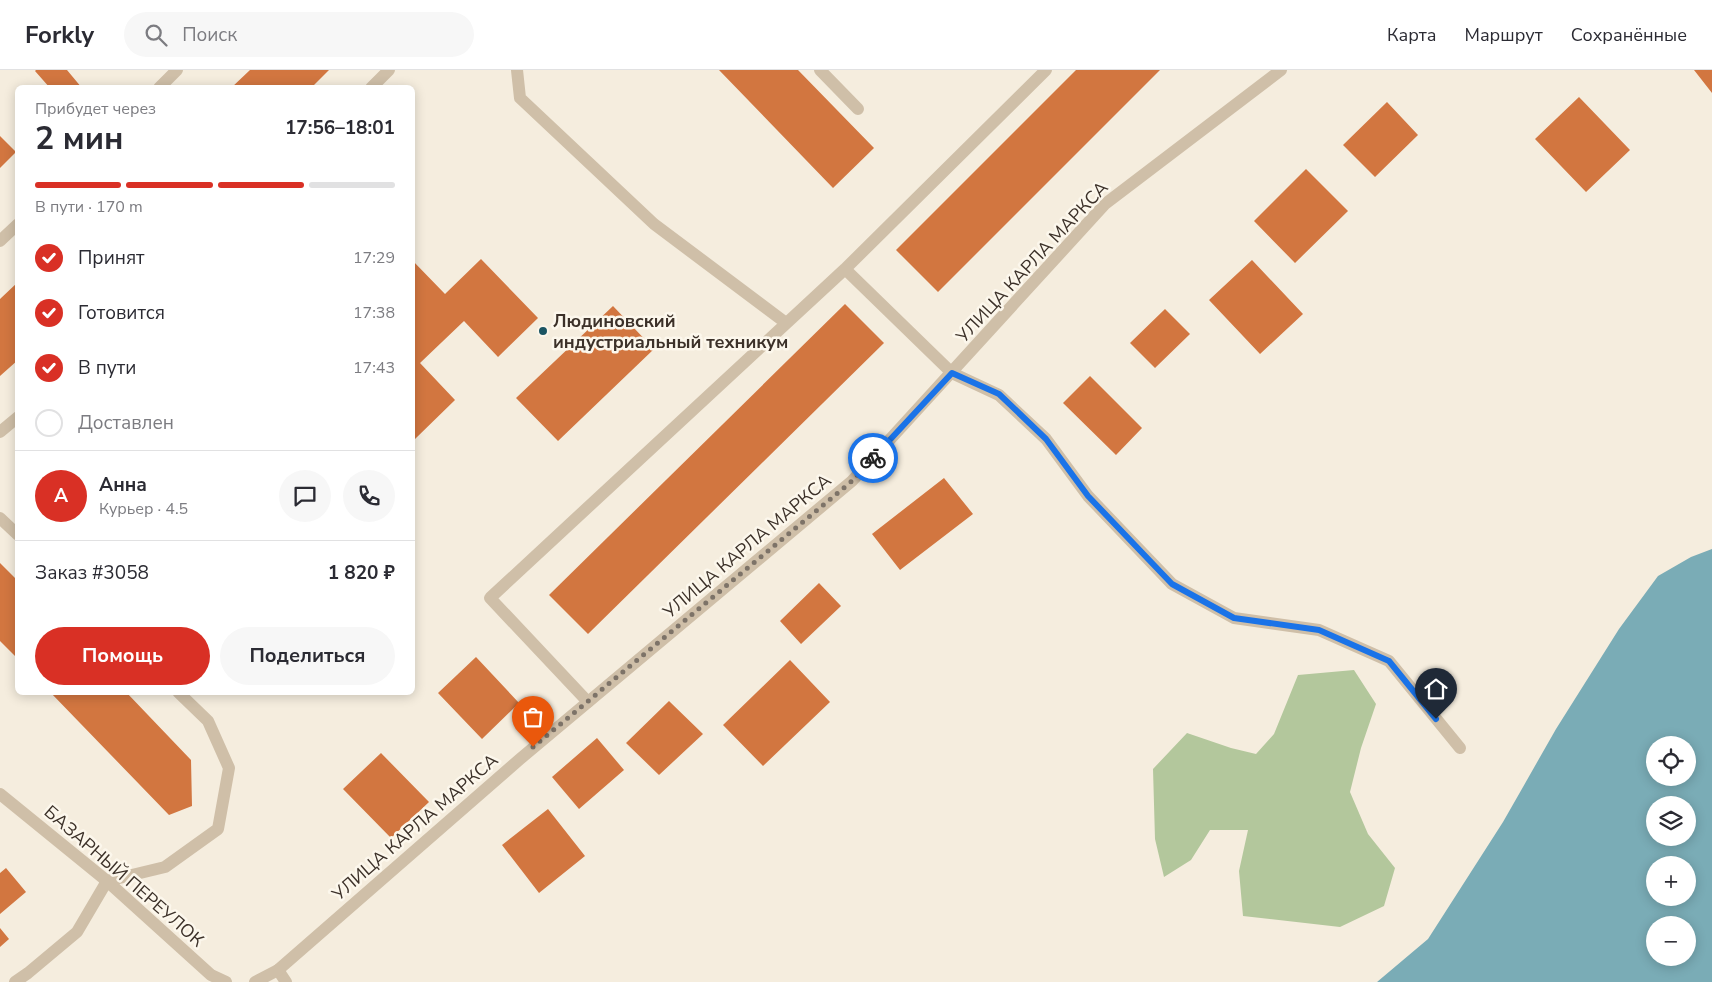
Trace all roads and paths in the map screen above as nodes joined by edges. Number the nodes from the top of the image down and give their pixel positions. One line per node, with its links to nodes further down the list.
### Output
1 (177, 70): 7 (street)
2 (389, 70): 8 (street)
3 (517, 70): 13 (street)
4 (820, 70): 9 (street)
5 (1046, 70): 12 (street)
6 (1281, 70): 14 (street, УЛИЦА КАРЛА МАРКСА)
7 (162, 85)
8 (373, 85)
9 (858, 109)
10 (15, 227): 11 (street)
11 (0, 241)
12 (845, 269): 13 (street); 14 (street)
13 (786, 323): 20 (street)
14 (952, 373): 20 (street, УЛИЦА КАРЛА МАРКСА); 21 (street)
15 (15, 419): 16 (street)
16 (0, 432)
17 (0, 518): 18 (street)
18 (15, 532)
19 (181, 695): 23 (street)
20 (588, 702): 24 (street, УЛИЦА КАРЛА МАРКСА)
21 (1460, 748)
22 (0, 794): 23 (street, БАЗАРНЫЙ ПЕРЕУЛОК)
23 (106, 880): 25 (street, БАЗАРНЫЙ ПЕРЕУЛОК); 26 (street)
24 (278, 970): 28 (street, УЛИЦА КАРЛА МАРКСА); 29 (street)
25 (207, 978): 27 (street, БАЗАРНЫЙ ПЕРЕУЛОК)
26 (14, 982)
27 (226, 982)
28 (255, 982)
29 (286, 982)

